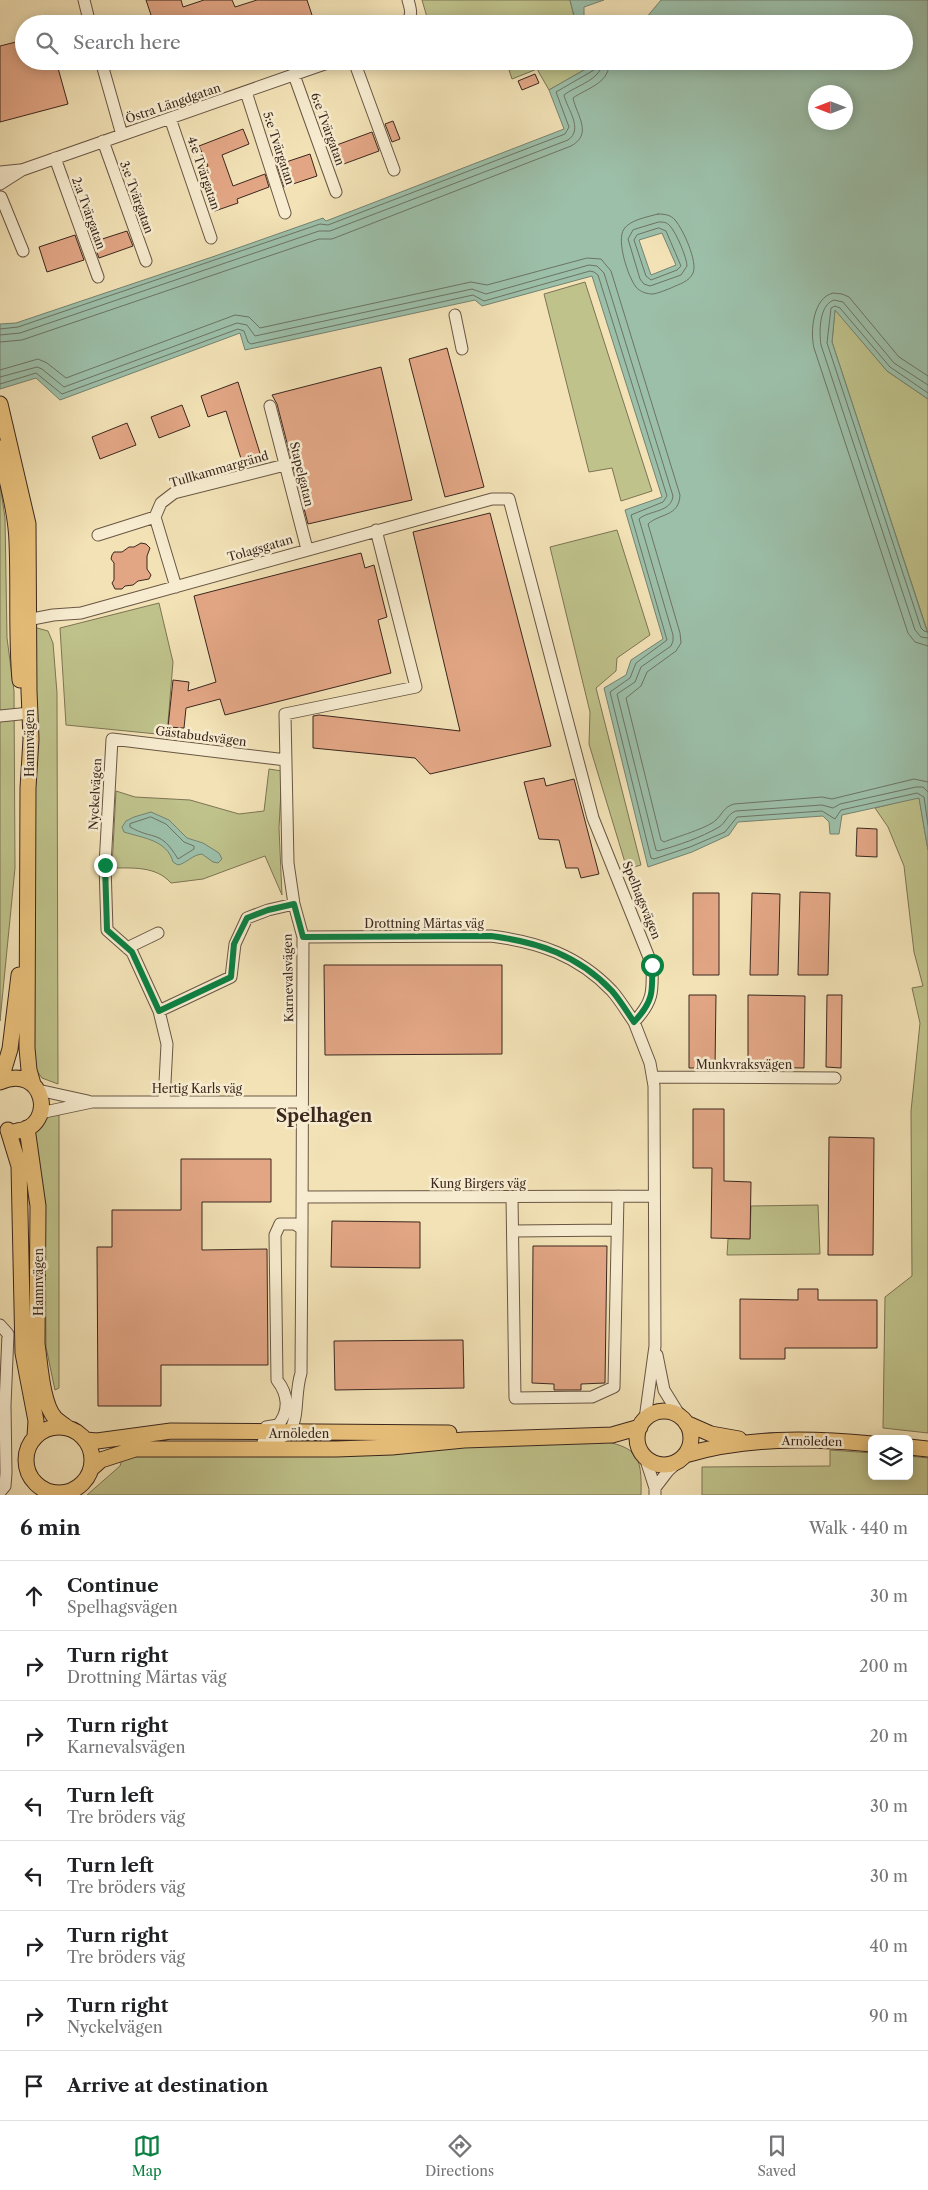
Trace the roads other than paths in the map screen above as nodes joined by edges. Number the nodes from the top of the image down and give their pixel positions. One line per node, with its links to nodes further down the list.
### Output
1 (84, 0): 3 (street)
2 (408, 0): 4 (street)
3 (88, 15)
4 (410, 15)
5 (104, 70): 11 (street)
6 (308, 70): 8 (street, Östra Längdgatan)
7 (357, 70): 15 (street)
8 (294, 75): 9 (street, Östra Längdgatan); 18 (street, 6:e Tvärgatan)
9 (246, 92): 10 (street, Östra Längdgatan); 20 (street, 5:e Tvärgatan)
10 (170, 118): 11 (street, Östra Längdgatan); 21 (street, 4:e Tvärgatan)
11 (122, 135): 12 (street, Östra Längdgatan)
12 (104, 141): 13 (street, Östra Längdgatan); 23 (street, 3:e Tvärgatan)
13 (55, 158): 14 (street, Östra Längdgatan); 24 (street, 2:a Tvärgatan)
14 (22, 170): 16 (street, Östra Längdgatan); 17 (street, Östra Längdgatan)
15 (394, 170)
16 (0, 172)
17 (0, 184)
18 (336, 192)
19 (1, 197): 22 (street)
20 (284, 212)
21 (211, 238)
22 (23, 251)
23 (146, 261)
24 (98, 277)
25 (455, 315): 26 (street)
26 (462, 349)
27 (0, 404): 37 (main road, Hamnvägen)
28 (270, 406): 30 (street, Stapelgatan)
29 (0, 448): 37 (main road, Hamnvägen)
30 (285, 465): 32 (street, Tullkammargränd); 35 (street, Stapelgatan)
31 (509, 499): 33 (street, Tolagsgatan); 47 (street, Spelhagsvägen)
32 (155, 517): 34 (street); 36 (street)
33 (376, 530): 35 (street, Tolagsgatan); 41 (street, Karnevalsvägen)
34 (98, 535)
35 (306, 549): 36 (street, Tolagsgatan)
36 (176, 587): 37 (street, Tolagsgatan)
37 (24, 621): 38 (main road, Hamnvägen)
38 (26, 713): 39 (street); 50 (main road, Hamnvägen); 51 (main road, Hamnvägen)
39 (0, 716)
40 (112, 739): 41 (street, Gästabudsvägen); 45 (street, Nyckelvägen)
41 (286, 760): 42 (street, Karnevalsvägen)
42 (294, 904): 44 (street, Karnevalsvägen); 46 (street)
43 (158, 933): 45 (street)
44 (303, 937): 47 (street, Drottning Märtas väg); 54 (street, Karnevalsvägen)
45 (126, 948): 46 (street, Nyckelvägen)
46 (159, 1011): 53 (street, Nyckelvägen)
47 (634, 1022): 48 (street)
48 (653, 1077): 49 (street, Munkvraksvägen); 59 (street)
49 (835, 1078)
50 (0, 1082): 51 (main road)
51 (36, 1087): 52 (street, Hertig Karls väg); 55 (main road, Hamnvägen)
52 (92, 1102): 53 (street, Hertig Karls väg); 55 (street, Hertig Karls väg)
53 (164, 1102): 54 (street, Hertig Karls väg)
54 (302, 1102): 61 (street, Karnevalsvägen)
55 (40, 1113): 57 (main road)
56 (4, 1128): 57 (main road); 72 (main road, Hamnvägen)
57 (27, 1128): 70 (main road, Hamnvägen)
58 (618, 1196): 59 (street, Kung Birgers väg); 60 (street, Kung Birgers väg); 63 (street)
59 (653, 1196): 66 (street)
60 (512, 1197): 61 (street, Kung Birgers väg); 64 (street)
61 (302, 1198): 62 (street, Karnevalsvägen)
62 (302, 1229): 69 (street, Karnevalsvägen); 71 (street)
63 (617, 1230): 64 (street); 64 (street)
64 (513, 1232)
65 (0, 1325): 85 (street)
66 (655, 1346): 67 (street); 68 (street)
67 (683, 1420): 68 (main road); 76 (main road, Arnöleden); 82 (main road)
68 (642, 1423): 73 (main road, Arnöleden); 81 (main road)
69 (292, 1427): 71 (main road, Arnöleden); 74 (main road, Arnöleden); 79 (street)
70 (68, 1428): 72 (main road); 75 (main road)
71 (212, 1432): 75 (main road, Arnöleden)
72 (35, 1436): 84 (main road)
73 (595, 1436): 74 (main road, Arnöleden); 81 (main road, Arnöleden)
74 (513, 1437): 79 (main road, Arnöleden)
75 (86, 1440): 83 (main road)
76 (753, 1441): 77 (main road, Arnöleden); 82 (main road, Arnöleden)
77 (868, 1444)
78 (913, 1447): 80 (main road)
79 (162, 1448): 83 (main road, Arnöleden)
80 (928, 1449)
81 (643, 1455): 82 (main road); 86 (street)
82 (683, 1457): 86 (street)
83 (91, 1469): 87 (main road)
84 (32, 1478): 87 (main road); 88 (main road)
85 (0, 1492)
86 (655, 1492)
87 (54, 1494)
88 (30, 1495)

